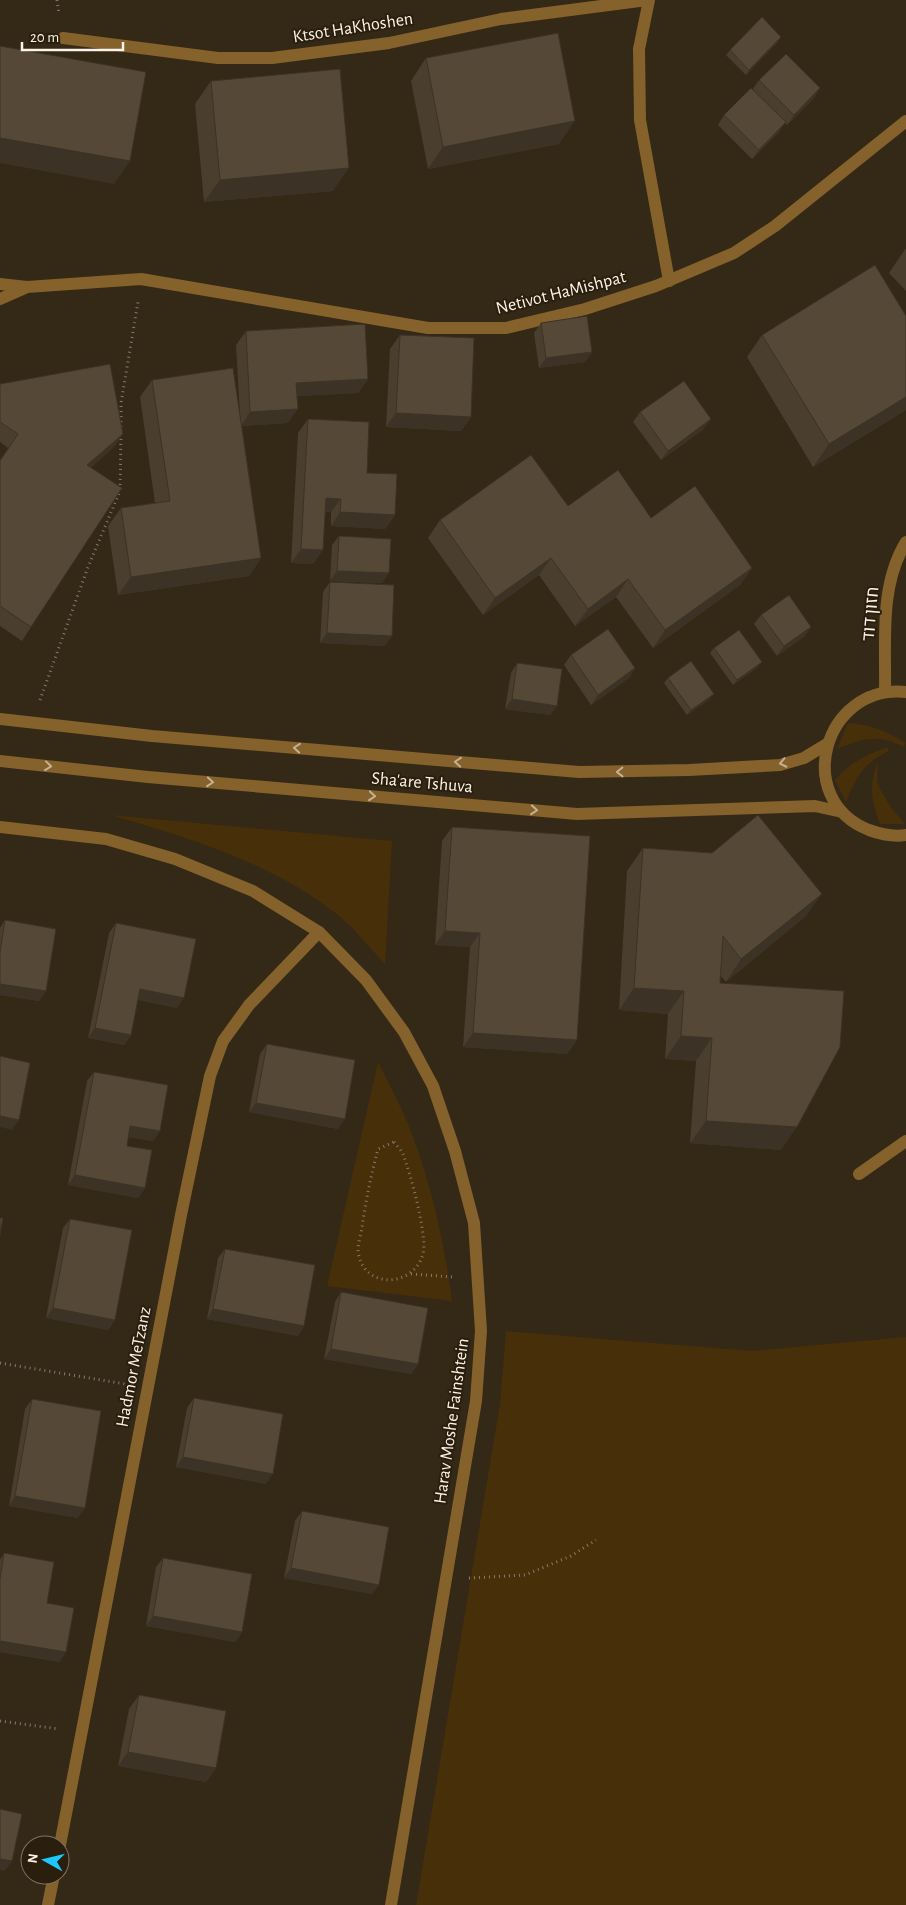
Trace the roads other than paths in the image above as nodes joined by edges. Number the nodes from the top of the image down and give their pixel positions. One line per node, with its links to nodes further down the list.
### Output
1 (648, 0): 2 (street, Ktsot HaKhoshen); 4 (street, Ktsot HaKhoshen)
2 (63, 38)
3 (906, 121): 4 (street, Netivot HaMishpat)
4 (669, 281): 6 (street, Netivot HaMishpat)
5 (0, 284): 6 (street, Netivot HaMishpat)
6 (27, 287): 7 (street, Netivot HaMishpat)
7 (0, 299)
8 (906, 542): 9 (street, חזון דוד)
9 (885, 692): 10 (street); 12 (street)
10 (906, 692)
11 (0, 719): 12 (street, Sha'are Tshuva, one-way to 11)
12 (827, 744): 14 (street)
13 (0, 761): 14 (street, Sha'are Tshuva, one-way to 14)
14 (842, 812): 16 (street)
15 (0, 827): 17 (street, Harav Moshe Fainshtein)
16 (906, 835)
17 (319, 932): 20 (street, Hadmor MeTzanz); 23 (street, Harav Moshe Fainshtein)
18 (906, 1141): 19 (street)
19 (858, 1174)
20 (62, 1835)
21 (52, 1885): 22 (street)
22 (48, 1905)
23 (391, 1905)

